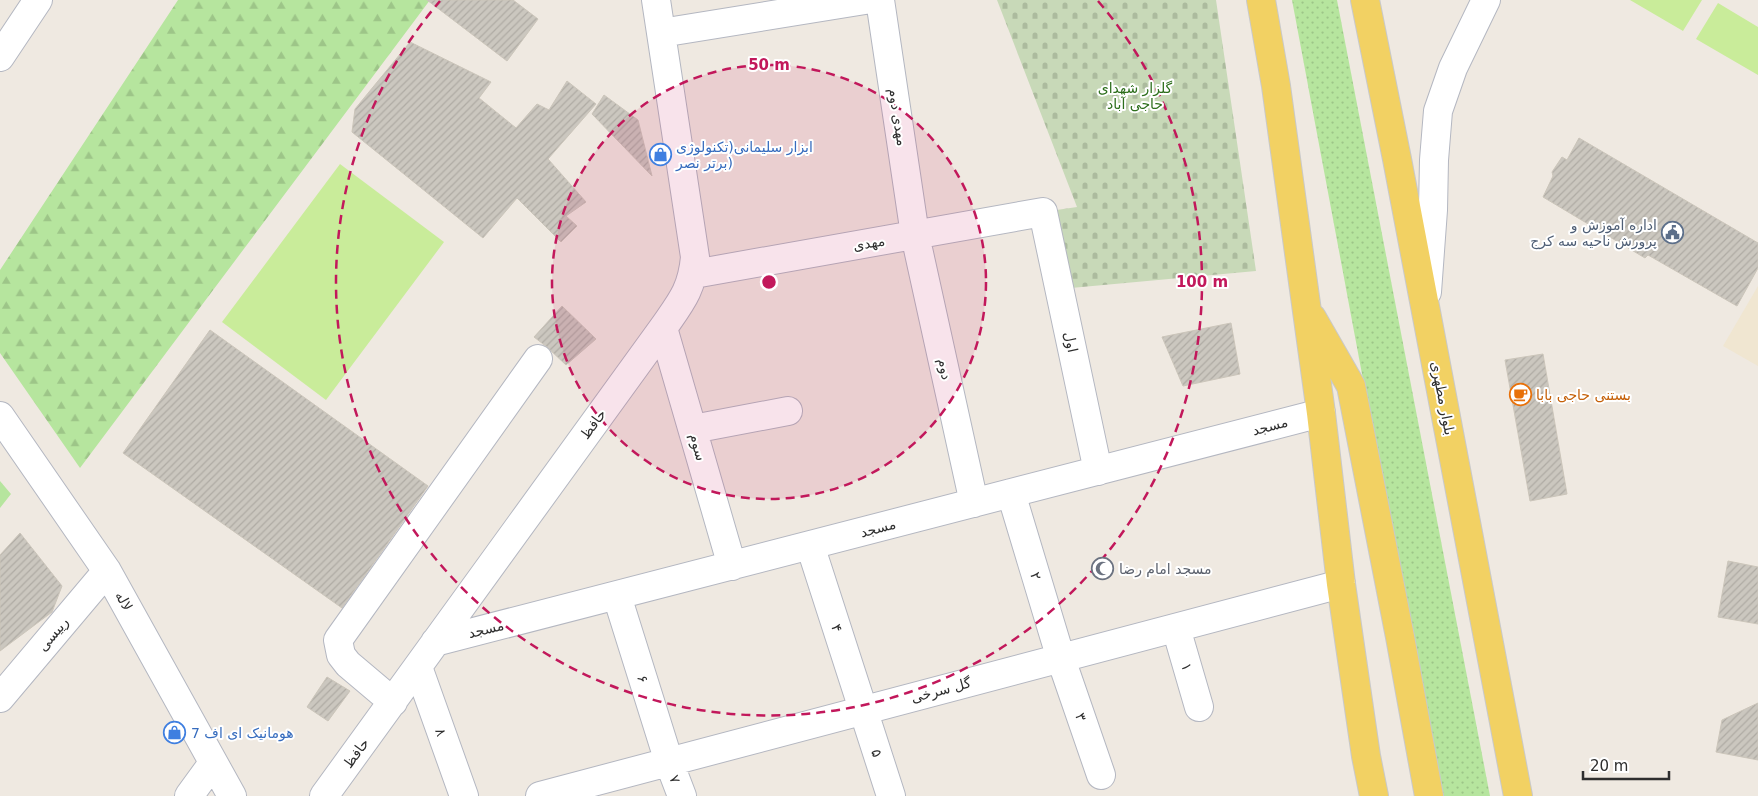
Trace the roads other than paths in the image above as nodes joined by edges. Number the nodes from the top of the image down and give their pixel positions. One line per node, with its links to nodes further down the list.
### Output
1 (38, 0): 9 (street)
2 (656, 0): 8 (street, حافظ)
3 (865, 0): 8 (street)
4 (880, 0): 11 (street, مهدی دوم)
5 (1261, 0): 13 (main road)
6 (1365, 0): 14 (main road, بلوار مطهری)
7 (1486, 0): 14 (street)
8 (661, 34): 12 (street, حافظ)
9 (0, 57)
10 (1044, 212): 11 (street, مهدی); 21 (street, اول)
11 (915, 235): 12 (street, مهدی); 23 (street, دوم)
12 (694, 274): 15 (street, حافظ)
13 (1305, 306): 18 (main road); 49 (main road)
14 (1426, 311): 37 (main road, بلوار مطهری)
15 (663, 328): 20 (street, سوم); 30 (street, حافظ)
16 (538, 359): 34 (street)
17 (788, 411): 20 (street)
18 (1321, 413): 21 (street, مسجد); 27 (main road)
19 (0, 416): 26 (street, لاله)
20 (693, 429): 25 (street, سوم)
21 (1098, 471): 22 (street, مسجد)
22 (1011, 494): 23 (street, مسجد); 31 (street, ۲)
23 (974, 503): 24 (street, مسجد)
24 (810, 545): 25 (street, مسجد); 36 (street, ۴)
25 (732, 566): 28 (street, مسجد)
26 (107, 571): 33 (street, رییسی); 39 (street, لاله)
27 (1341, 584): 29 (street, گل سرخی); 48 (main road)
28 (617, 596): 30 (street, مسجد); 38 (street, ۶)
29 (1176, 628): 31 (street, گل سرخی); 35 (street, ۱)
30 (435, 642): 32 (street, حافظ)
31 (1061, 658): 36 (street, گل سرخی); 40 (street, ۳)
32 (418, 668): 34 (street, حافظ); 44 (street, ۸)
33 (0, 698)
34 (393, 702): 43 (street, حافظ)
35 (1199, 707)
36 (863, 710): 38 (street, گل سرخی); 47 (street, ۵)
37 (1512, 757): 50 (main road); 51 (main road, بلوار مطهری)
38 (669, 762): 45 (street, گل سرخی); 46 (street, ۷)
39 (213, 763): 41 (street); 42 (street, لاله)
40 (1101, 775)
41 (189, 796)
42 (232, 796)
43 (324, 796)
44 (464, 796)
45 (540, 796)
46 (682, 796)
47 (891, 796)
48 (1374, 796)
49 (1429, 796)
50 (1512, 796)
51 (1518, 796)

